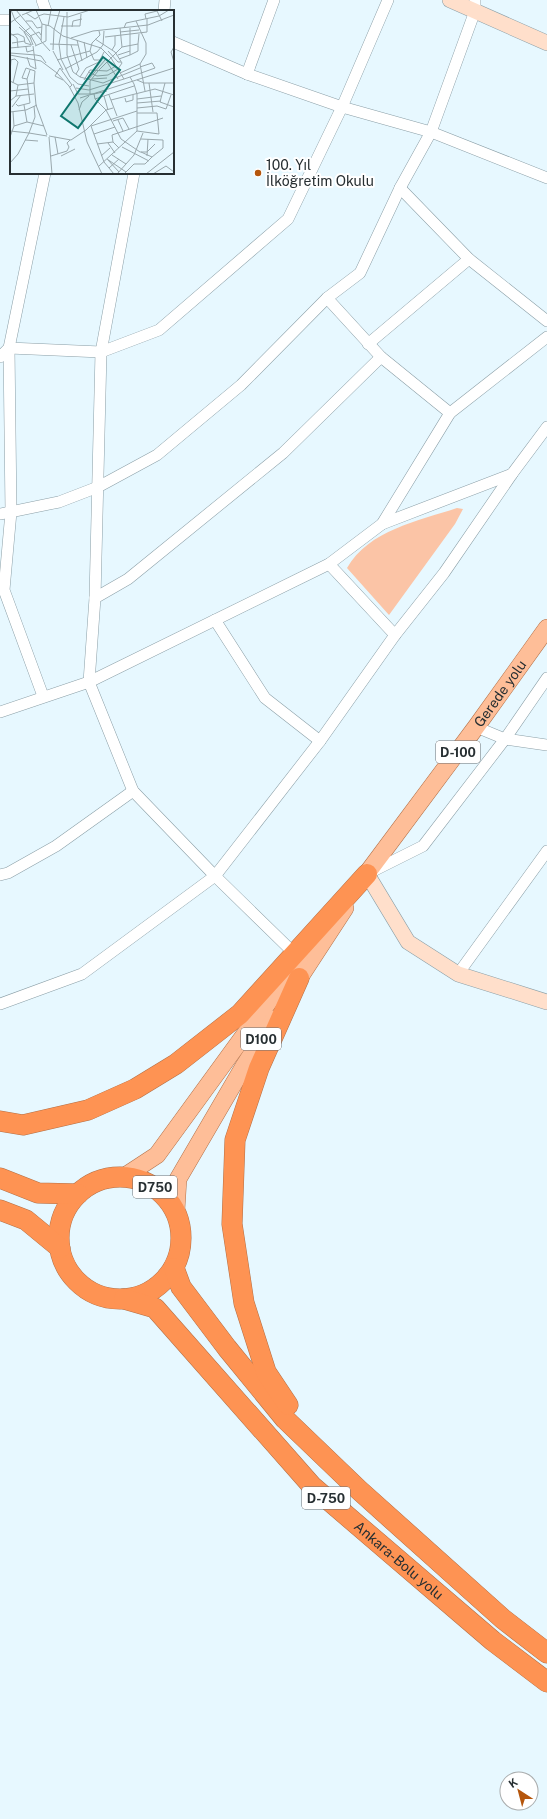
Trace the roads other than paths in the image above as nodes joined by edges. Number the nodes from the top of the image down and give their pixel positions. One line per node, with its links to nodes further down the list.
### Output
1 (42, 0): 7 (street)
2 (165, 0): 8 (street)
3 (274, 0): 11 (street)
4 (388, 0): 12 (street)
5 (450, 0): 6 (street)
6 (475, 5): 10 (street); 13 (street)
7 (46, 10)
8 (164, 10)
9 (174, 42): 11 (street)
10 (547, 43)
11 (247, 74): 12 (street)
12 (342, 108): 13 (street); 24 (street)
13 (431, 132): 16 (street); 17 (street)
14 (45, 174): 23 (street)
15 (134, 174): 24 (street)
16 (547, 178)
17 (400, 188): 18 (street); 19 (street)
18 (469, 259): 20 (street); 22 (street)
19 (326, 298): 22 (street); 30 (street)
20 (547, 322)
21 (547, 337): 27 (street)
22 (368, 344): 26 (street)
23 (9, 348): 24 (street); 25 (street); 31 (street)
24 (101, 352): 30 (street)
25 (0, 357)
26 (381, 357): 27 (street); 34 (street)
27 (450, 413): 32 (street)
28 (547, 427): 29 (street)
29 (512, 474): 32 (street); 37 (street)
30 (98, 487): 31 (street); 34 (street)
31 (5, 513): 40 (street)
32 (382, 524): 33 (street)
33 (329, 564): 35 (street); 37 (street)
34 (95, 598): 39 (street)
35 (214, 620): 39 (street); 44 (street)
36 (547, 628): 42 (main road, Gerede yolu / D-100)
37 (396, 635): 44 (street)
38 (547, 678): 43 (street)
39 (89, 682): 40 (street); 46 (street)
40 (43, 696): 41 (street)
41 (0, 712)
42 (476, 727): 43 (street); 48 (main road, Gerede yolu / D-100)
43 (505, 739): 45 (street); 48 (street)
44 (320, 741): 50 (street)
45 (547, 745)
46 (133, 791): 49 (street); 50 (street)
47 (547, 851): 52 (street)
48 (367, 874): 51 (highway); 52 (street)
49 (0, 876)
50 (215, 876): 51 (street); 54 (street)
51 (300, 964): 55 (highway); 56 (main road, D100); 60 (main road, D100); 64 (highway)
52 (458, 974): 53 (street)
53 (547, 1002)
54 (0, 1004)
55 (0, 1121)
56 (125, 1176): 58 (highway, D100); 60 (highway, D750)
57 (0, 1178): 58 (highway)
58 (78, 1194): 61 (highway)
59 (0, 1210): 61 (highway)
60 (176, 1211): 62 (highway, D100)
61 (60, 1248): 63 (highway, D100)
62 (174, 1268): 63 (highway, D100); 64 (highway, Ankara-Bolu yolu)
63 (124, 1299): 66 (highway, Ankara-Bolu yolu / D-750)
64 (318, 1451): 65 (highway, Ankara-Bolu yolu)
65 (547, 1653)
66 (547, 1682)

